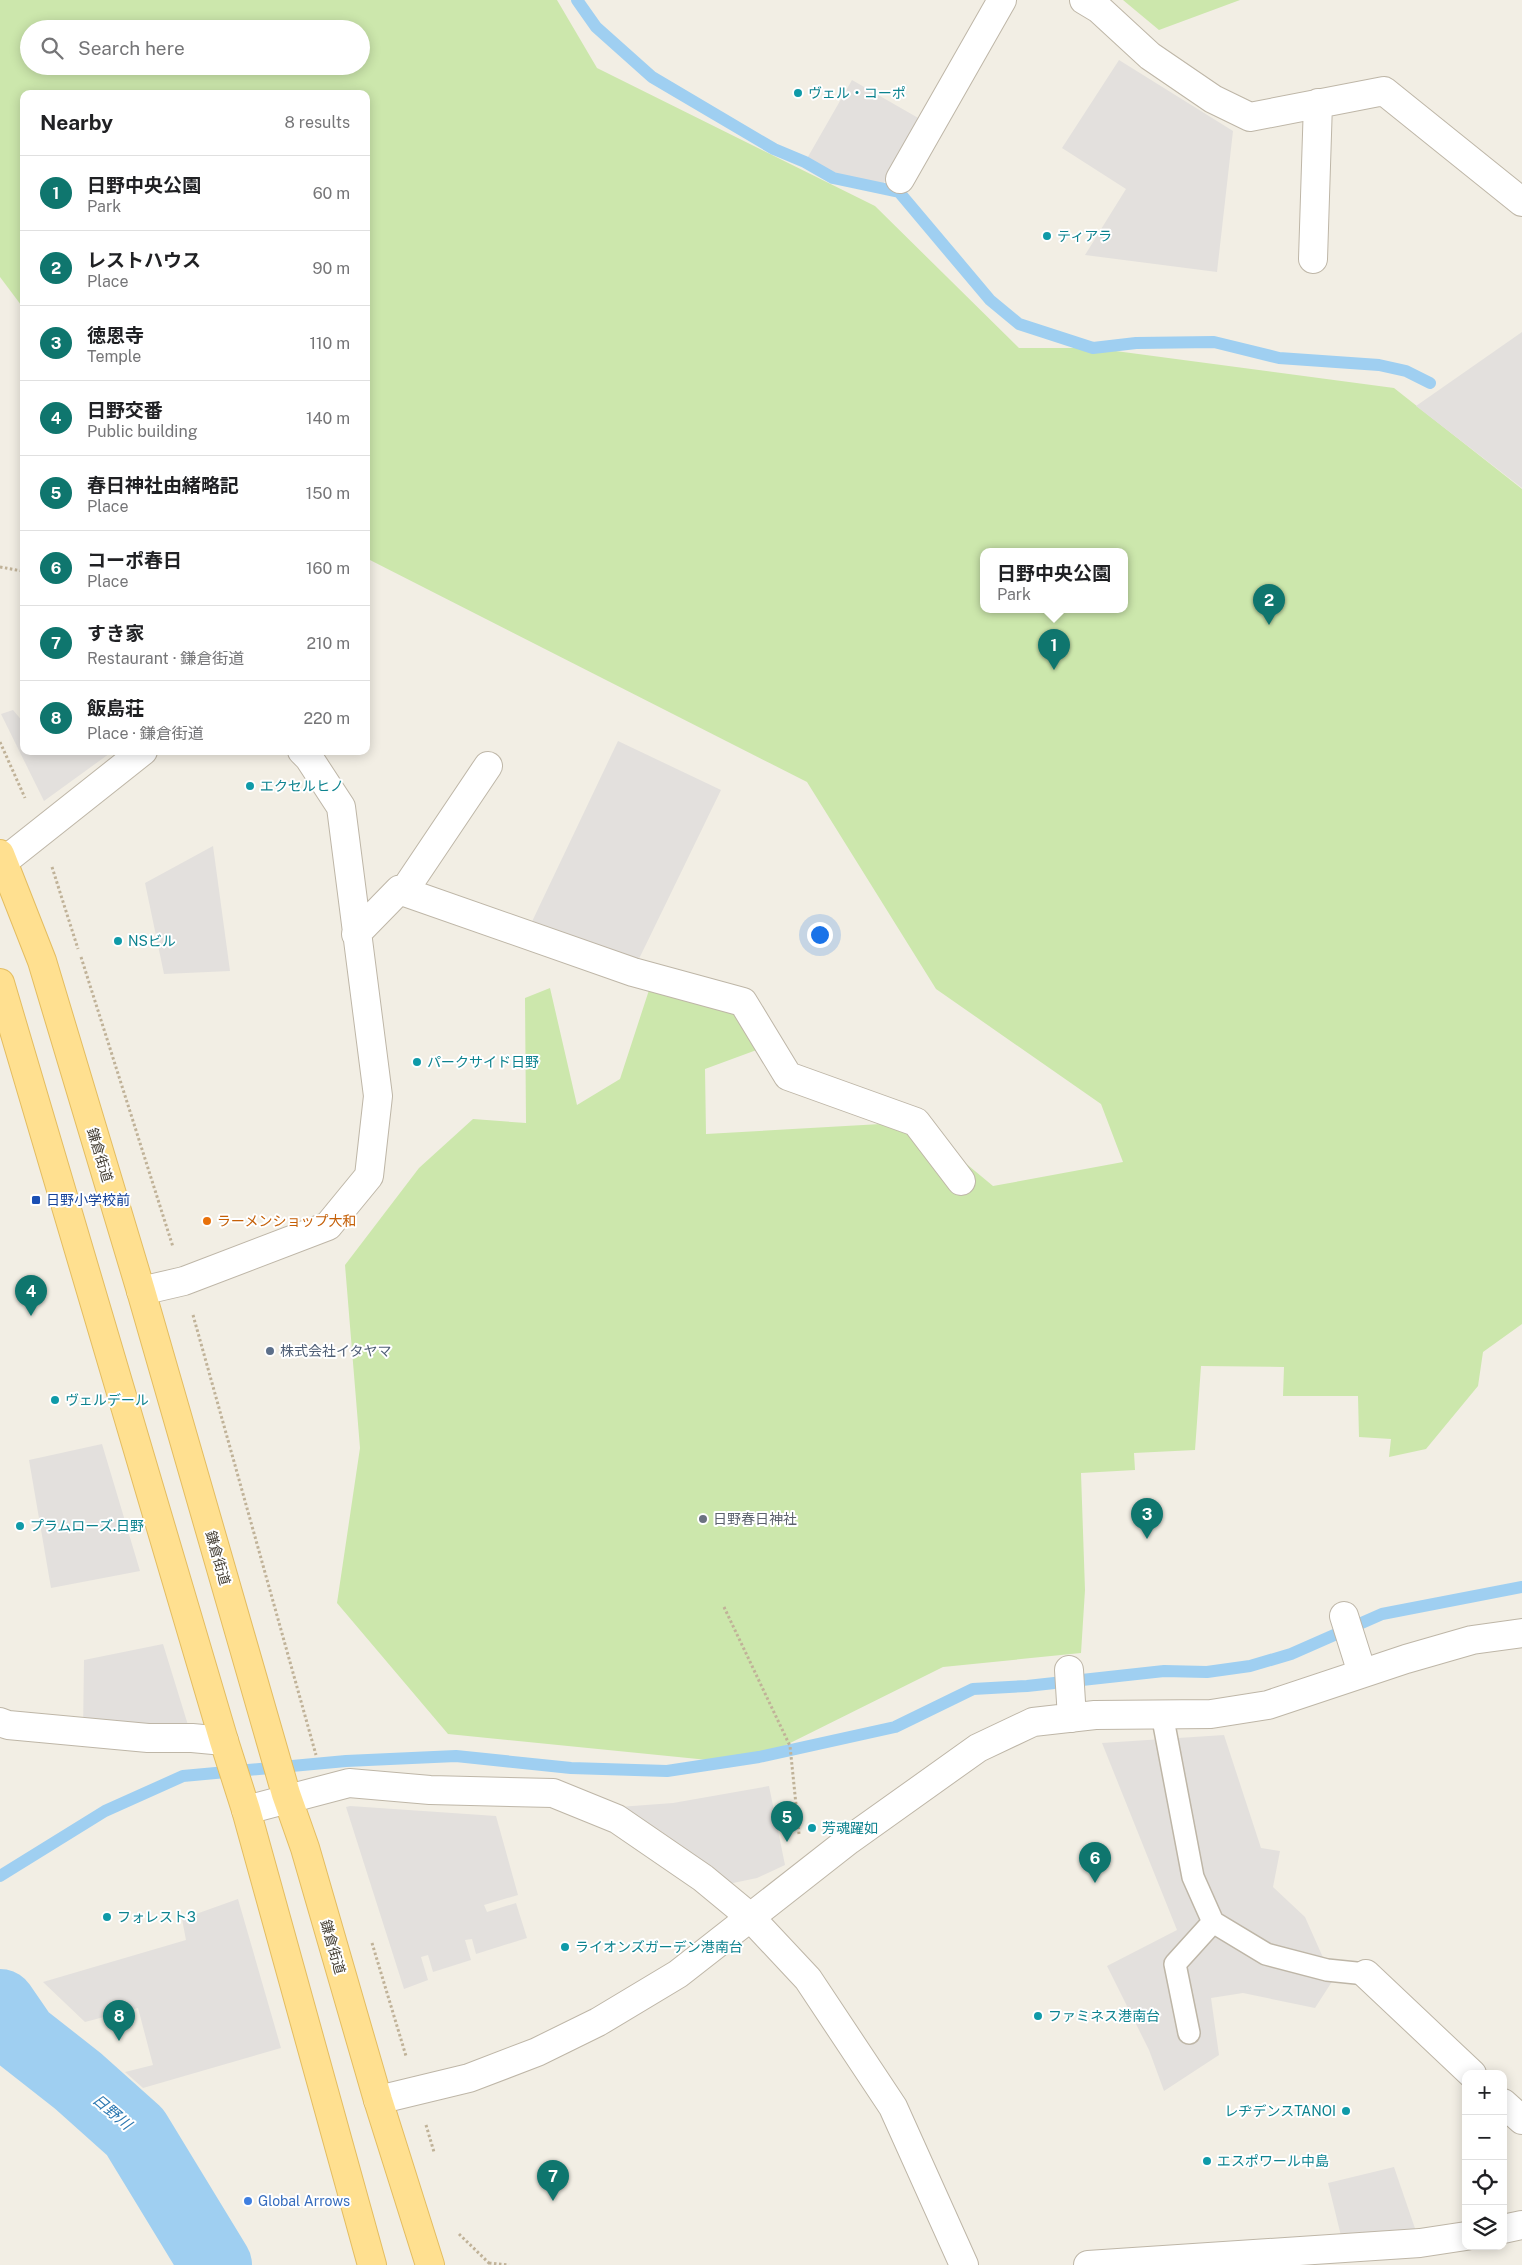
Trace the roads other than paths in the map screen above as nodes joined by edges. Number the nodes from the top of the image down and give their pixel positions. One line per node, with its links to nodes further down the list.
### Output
1 (1002, 0): 4 (street)
2 (1084, 0): 3 (street)
3 (1318, 103): 5 (street); 6 (street)
4 (900, 179)
5 (1522, 202)
6 (1313, 259)
7 (138, 755): 10 (street)
8 (306, 755): 12 (street)
9 (488, 766): 11 (street)
10 (1, 858): 15 (main road, 鎌倉街道)
11 (404, 891): 12 (street); 14 (street)
12 (356, 934): 15 (street)
13 (1, 988): 23 (main road)
14 (961, 1181)
15 (141, 1291): 24 (main road, 鎌倉街道)
16 (1344, 1616): 18 (street)
17 (1522, 1633): 18 (street)
18 (1358, 1661): 21 (street)
19 (1069, 1670): 20 (street)
20 (1072, 1712): 21 (street); 26 (street)
21 (1162, 1714): 27 (lane)
22 (0, 1722): 23 (street)
23 (226, 1749): 25 (main road)
24 (287, 1796): 25 (street); 26 (street); 31 (main road, 鎌倉街道)
25 (245, 1806): 37 (main road)
26 (749, 1916): 31 (street); 39 (street)
27 (1213, 1922): 28 (lane); 29 (lane)
28 (1366, 1974): 30 (street)
29 (1189, 2033)
30 (1468, 2070)
31 (378, 2100): 38 (main road, 鎌倉街道)
32 (1507, 2107): 33 (street)
33 (1522, 2120)
34 (1522, 2225): 35 (street)
35 (1507, 2228)
36 (1462, 2237): 40 (street)
37 (372, 2265)
38 (430, 2265)
39 (964, 2265)
40 (1088, 2265)

